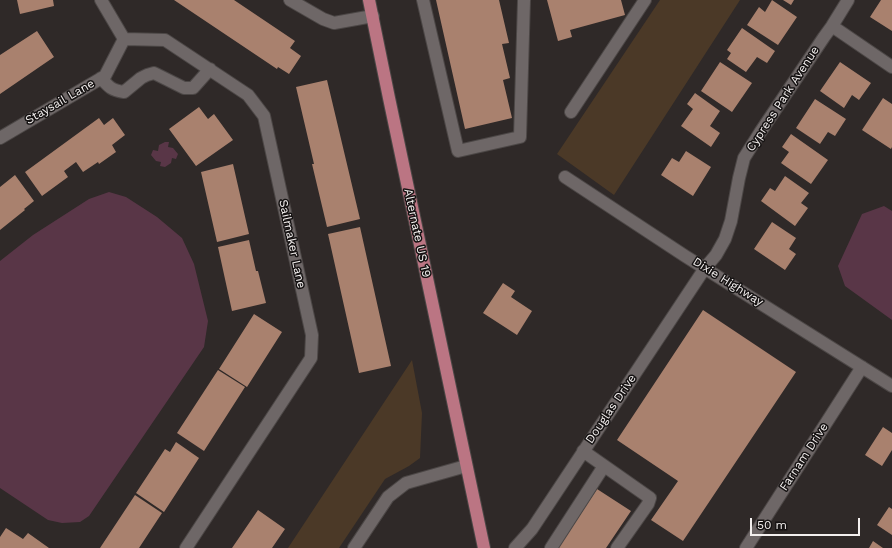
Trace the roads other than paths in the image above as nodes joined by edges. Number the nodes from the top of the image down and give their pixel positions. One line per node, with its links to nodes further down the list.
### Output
1 (101, 0): 10 (street)
2 (290, 0): 8 (street)
3 (369, 0): 8 (main road, Alternate US 19)
4 (423, 0): 5 (street)
5 (524, 0)
6 (644, 0): 14 (street)
7 (848, 0): 9 (street, Cypress Park Avenue)
8 (373, 16): 21 (main road, Alternate US 19)
9 (832, 26): 11 (street); 17 (street, Cypress Park Avenue)
10 (124, 39): 12 (street, Sailmaker Lane); 13 (street, Staysail Lane)
11 (892, 67)
12 (210, 69): 13 (street); 23 (street, Sailmaker Lane)
13 (101, 78): 15 (street, Staysail Lane)
14 (571, 112)
15 (0, 138)
16 (565, 177): 17 (street, Dixie Highway)
17 (705, 268): 18 (street, Dixie Highway); 20 (street, Douglas Drive)
18 (862, 367): 19 (street, Dixie Highway); 29 (street, Farnam Drive)
19 (892, 386)
20 (583, 451): 22 (street); 26 (street, Douglas Drive)
21 (466, 466): 24 (street); 25 (main road, Alternate US 19)
22 (604, 466): 27 (street); 28 (street)
23 (186, 548)
24 (354, 548)
25 (484, 548)
26 (515, 548)
27 (551, 548)
28 (617, 548)
29 (746, 548)

